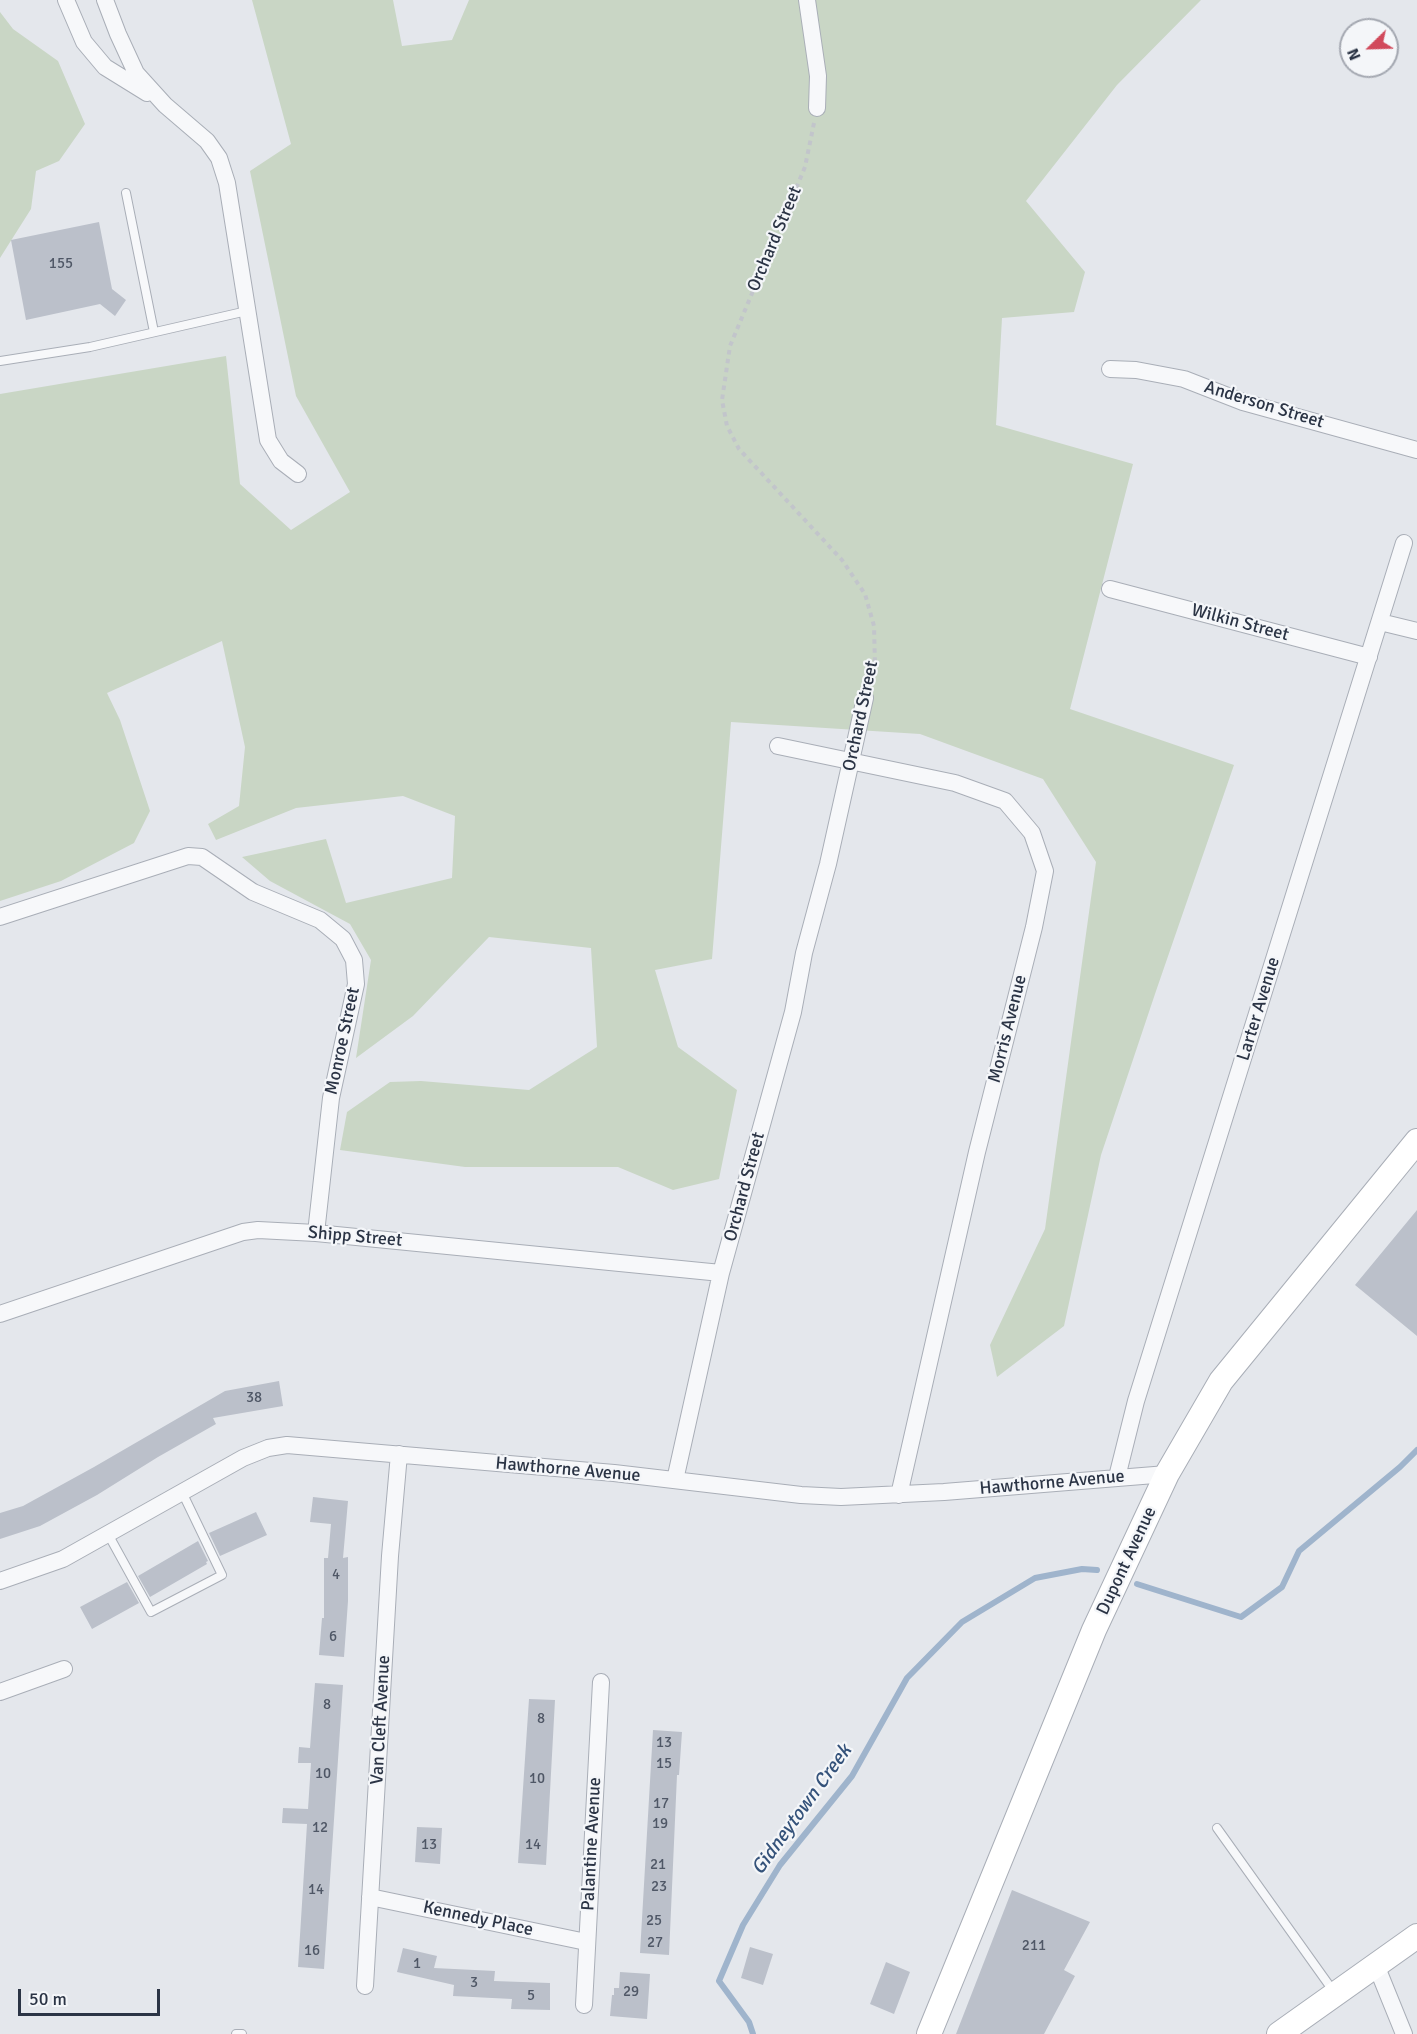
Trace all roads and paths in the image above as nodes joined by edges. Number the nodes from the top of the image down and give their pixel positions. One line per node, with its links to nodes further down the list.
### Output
1 (66, 0): 4 (street)
2 (105, 0): 4 (street)
3 (807, 0): 5 (street)
4 (165, 105): 7 (street)
5 (817, 108): 18 (path, Orchard Street)
6 (126, 193): 8 (lane)
7 (247, 311): 8 (lane); 12 (street)
8 (154, 332): 9 (lane)
9 (0, 361)
10 (1110, 369): 11 (street, Anderson Street)
11 (1417, 450)
12 (298, 474)
13 (1404, 543): 15 (street, Larter Avenue)
14 (1110, 588): 17 (street, Wilkin Street)
15 (1380, 622): 16 (street); 17 (street, Larter Avenue)
16 (1417, 631)
17 (1369, 657): 28 (street, Larter Avenue)
18 (865, 698): 20 (street, Orchard Street)
19 (778, 746): 20 (street, Morris Avenue)
20 (850, 762): 24 (street, Orchard Street); 31 (street, Morris Avenue)
21 (0, 917): 23 (street, Monroe Street)
22 (1417, 1141): 27 (street, Dupont Avenue)
23 (316, 1233): 24 (street, Shipp Street); 25 (street, Shipp Street)
24 (721, 1273): 29 (street, Orchard Street)
25 (0, 1314)
26 (399, 1454): 29 (street, Hawthorne Avenue); 30 (street, Hawthorne Avenue); 38 (street, Van Cleft Avenue)
27 (1167, 1474): 28 (street, Hawthorne Avenue); 47 (street, Dupont Avenue)
28 (1117, 1477): 31 (street, Hawthorne Avenue)
29 (675, 1480): 31 (street, Hawthorne Avenue)
30 (182, 1492): 32 (street, Hawthorne Avenue); 32 (lane)
31 (898, 1495)
32 (108, 1534): 33 (street, Hawthorne Avenue)
33 (0, 1581)
34 (64, 1669): 36 (street)
35 (601, 1682): 40 (street, Palantine Avenue)
36 (0, 1692)
37 (1217, 1828): 43 (lane)
38 (370, 1897): 40 (street, Kennedy Place); 42 (street, Van Cleft Avenue)
39 (1417, 1936): 41 (street)
40 (586, 1942): 44 (street, Palantine Avenue)
41 (1376, 1965): 43 (street); 49 (street)
42 (364, 1986)
43 (1336, 1994): 48 (street)
44 (584, 2005)
45 (236, 2034): 46 (lane)
46 (242, 2034)
47 (929, 2034)
48 (1279, 2034)
49 (1404, 2034)

